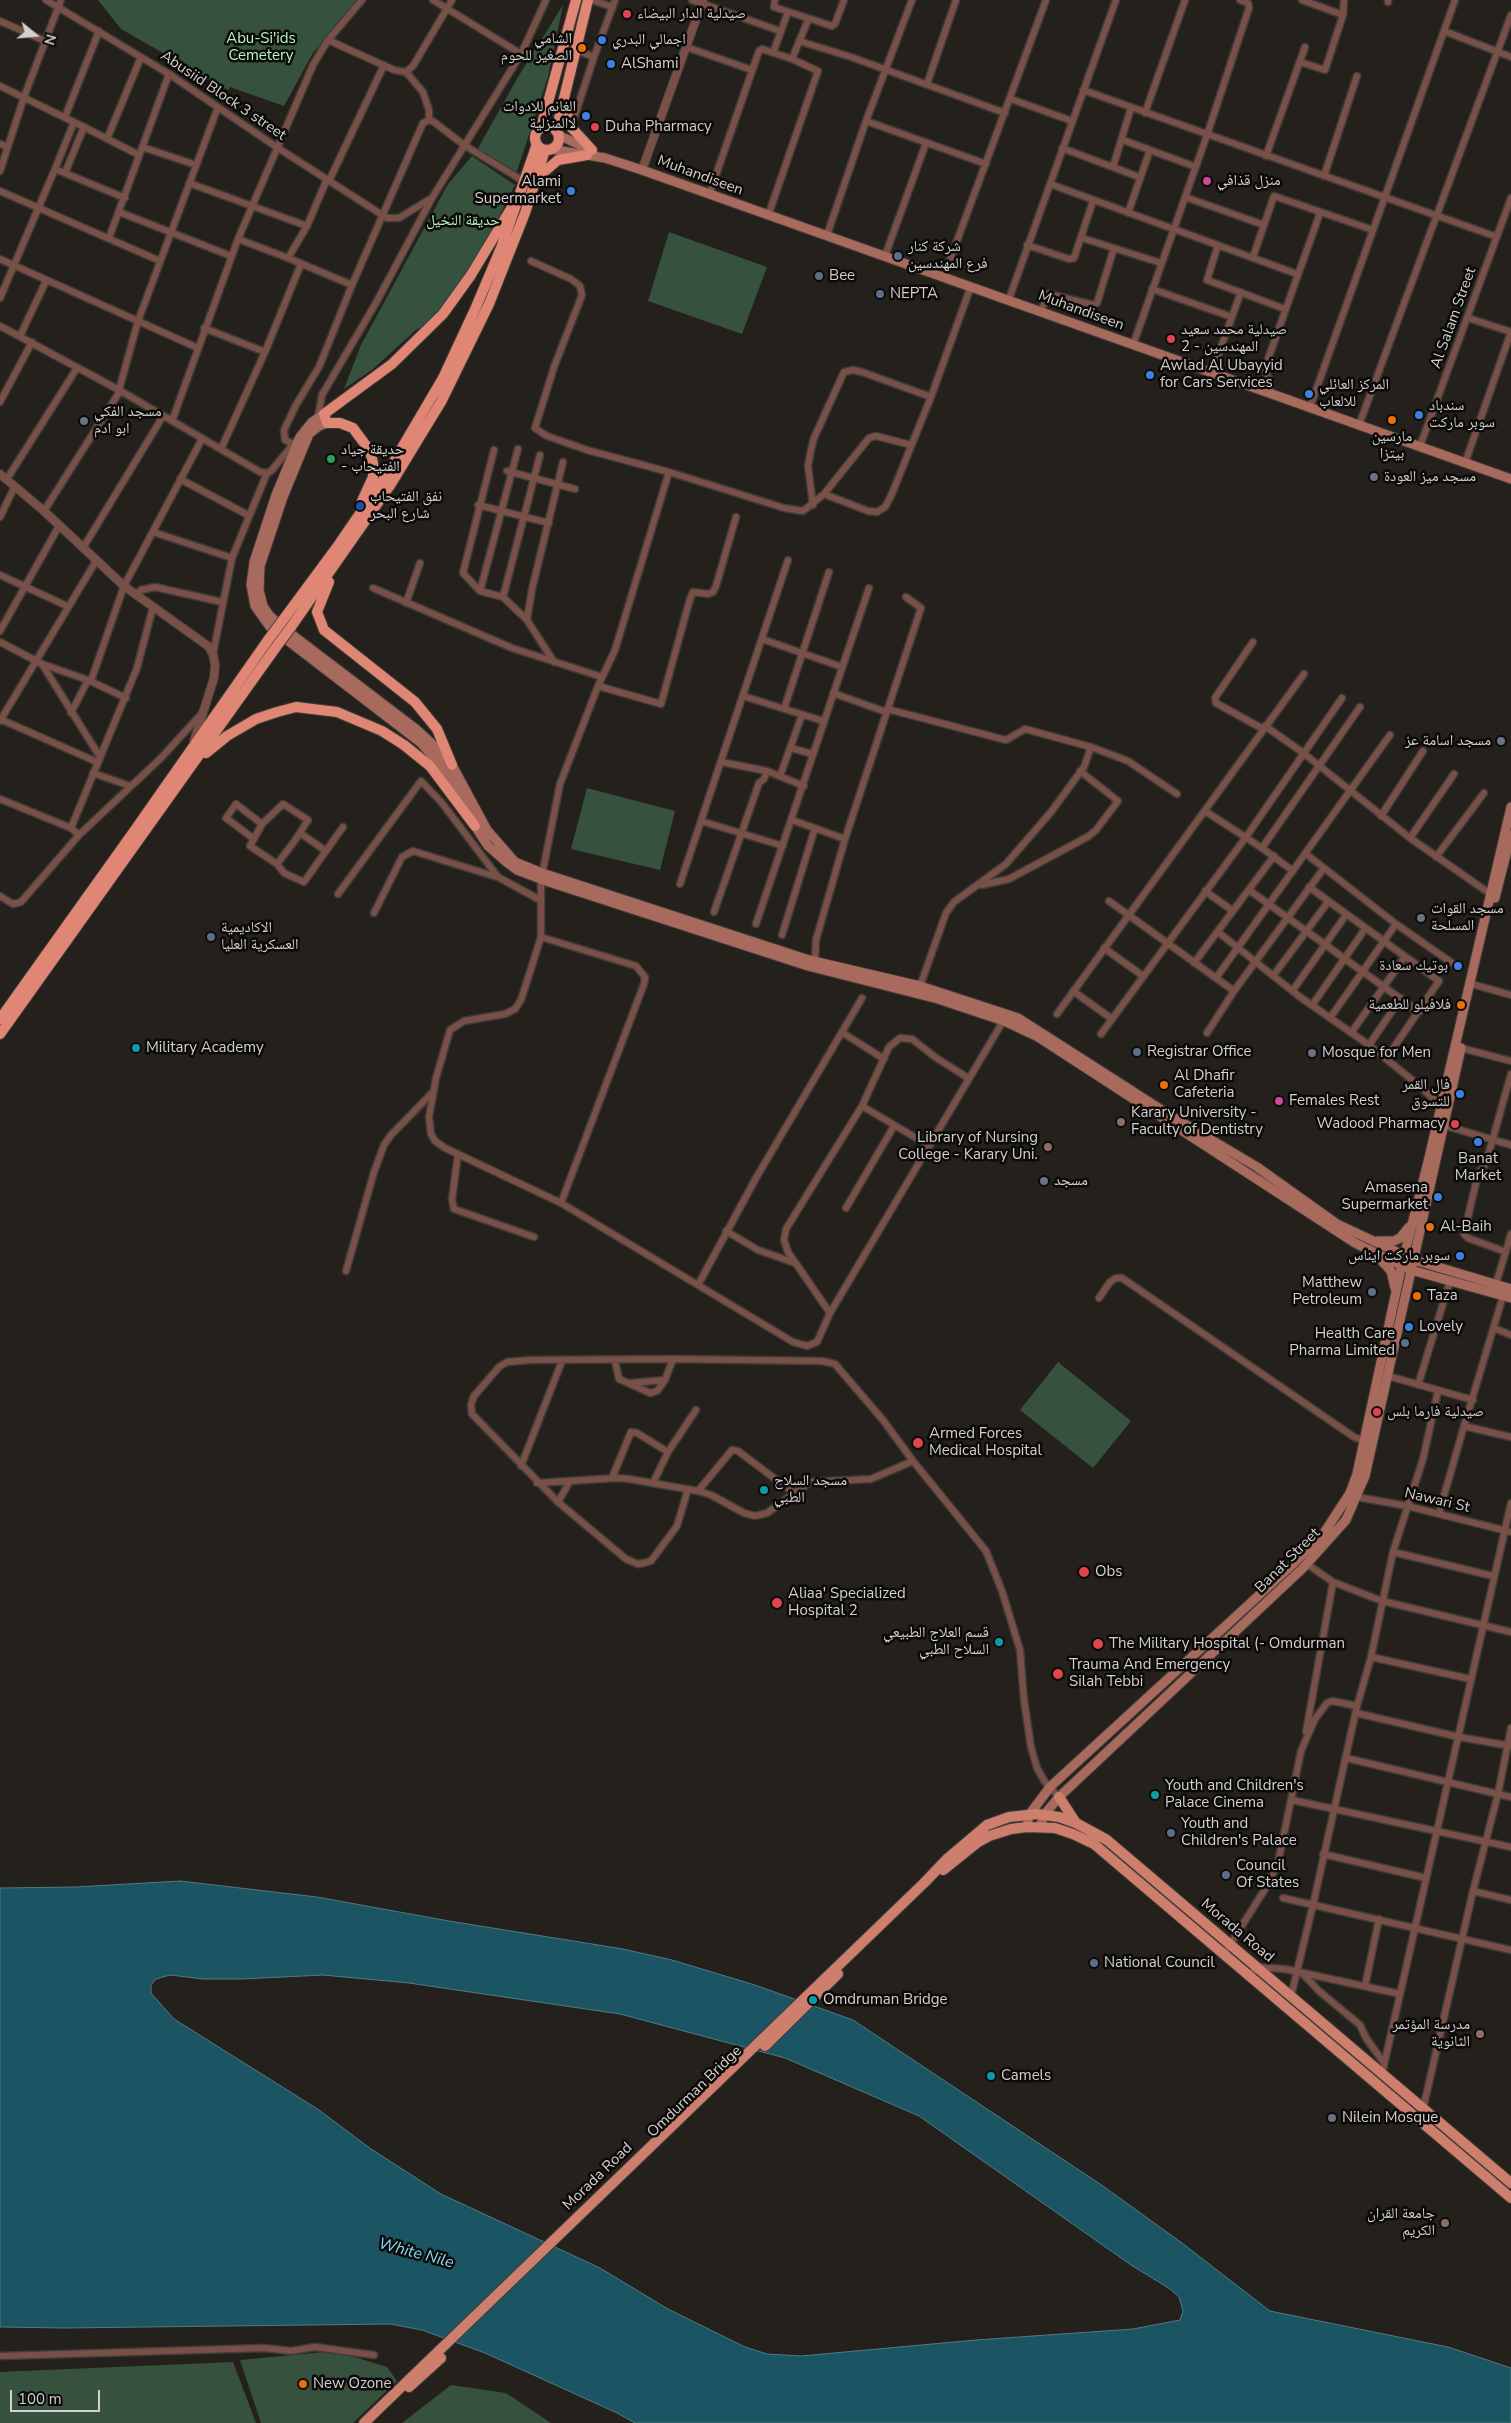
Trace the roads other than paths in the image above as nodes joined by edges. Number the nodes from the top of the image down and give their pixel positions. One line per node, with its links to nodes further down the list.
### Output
1 (46, 0): 21 (street, Abusiid Block 3 street)
2 (362, 0): 32 (street)
3 (434, 0): 23 (street)
4 (452, 0): 23 (street)
5 (546, 0): 40 (street)
6 (576, 0): 69 (highway)
7 (589, 0): 22 (street); 37 (highway)
8 (692, 0): 20 (street)
9 (775, 0): 24 (street)
10 (844, 0): 27 (street)
11 (912, 0): 48 (street)
12 (956, 0): 52 (street)
13 (1046, 0): 56 (street)
14 (1116, 0): 54 (street)
15 (1185, 0): 61 (street)
16 (1240, 0): 71 (street)
17 (1302, 0): 25 (street)
18 (1344, 0): 25 (street)
19 (1455, 0): 30 (street)
20 (702, 2): 31 (street); 36 (street)
21 (60, 3): 29 (street, Abusiid Block 3 street); 33 (street)
22 (614, 3): 42 (street)
23 (447, 9): 40 (street); 49 (street)
24 (788, 12): 27 (street); 31 (street)
25 (1343, 15): 45 (street)
26 (1511, 15): 38 (street)
27 (808, 20): 34 (street)
28 (0, 21): 33 (street)
29 (99, 31): 41 (street, Abusiid Block 3 street); 62 (street)
30 (1444, 31): 38 (street); 104 (street)
31 (780, 32): 39 (street)
32 (328, 40): 46 (street); 79 (street)
33 (44, 41): 55 (street)
34 (799, 41): 44 (street); 48 (street)
35 (1305, 47): 45 (street)
36 (686, 48): 47 (street); 91 (street)
37 (576, 50): 42 (street); 57 (highway)
38 (1499, 52): 43 (street); 116 (street)
39 (773, 53): 44 (street); 47 (street)
40 (521, 54): 76 (street)
41 (141, 57): 50 (street, Abusiid Block 3 street); 72 (street)
42 (594, 57): 68 (street)
43 (1511, 57)
44 (792, 59): 118 (street)
45 (1300, 62): 85 (street)
46 (384, 65): 49 (street); 96 (street)
47 (752, 70): 102 (street)
48 (886, 70): 52 (street); 64 (street)
49 (406, 72): 63 (street)
50 (169, 74): 58 (street, Abusiid Block 3 street); 78 (street)
51 (1357, 76): 94 (street)
52 (927, 84): 60 (street)
53 (0, 86): 55 (street)
54 (1083, 90): 59 (street); 65 (street)
55 (24, 97): 62 (street); 77 (street)
56 (1010, 99): 60 (street); 65 (street)
57 (562, 101): 68 (highway); 70 (highway)
58 (218, 107): 79 (street, Abusiid Block 3 street); 87 (street)
59 (1131, 108): 61 (street); 73 (street)
60 (1006, 113): 86 (street)
61 (1146, 113): 71 (street)
62 (65, 117): 66 (street)
63 (429, 120): 76 (street); 117 (street)
64 (866, 120): 74 (street); 124 (street)
65 (1072, 121): 81 (street)
66 (74, 122): 67 (street); 90 (street)
67 (84, 127): 72 (street); 93 (street)
68 (571, 127): 83 (highway)
69 (541, 128): 70 (highway); 80 (highway)
70 (557, 133): 80 (highway); 83 (main road)
71 (1207, 135): 85 (street); 89 (street)
72 (107, 139): 84 (street)
73 (1123, 140): 82 (street); 88 (street)
74 (926, 143): 86 (street); 133 (street)
75 (0, 144): 77 (street)
76 (464, 145): 98 (street); 107 (street)
77 (8, 147): 92 (street)
78 (142, 147): 84 (street); 87 (street)
79 (278, 148): 96 (street, Abusiid Block 3 street); 110 (street)
80 (544, 148): 83 (main road); 97 (highway); 98 (highway)
81 (1062, 148): 88 (street); 100 (street)
82 (1150, 150): 89 (street); 95 (street)
83 (589, 152): 91 (main road, Muhandiseen); 97 (highway)
84 (139, 155): 106 (street)
85 (1266, 156): 94 (street)
86 (986, 164): 143 (street)
87 (196, 165): 99 (street)
88 (1113, 167): 95 (street)
89 (1196, 167): 105 (street)
90 (55, 169): 93 (street); 111 (street)
91 (642, 170): 102 (main road, Muhandiseen)
92 (0, 171)
93 (65, 173): 106 (street)
94 (1324, 176): 104 (street)
95 (1139, 177): 114 (street)
96 (328, 180): 117 (street, Abusiid Block 3 street); 120 (street)
97 (536, 180): 210 (highway)
98 (525, 182): 103 (highway)
99 (189, 183): 110 (street); 123 (street)
100 (1050, 184): 109 (street); 129 (street)
101 (0, 190): 111 (street)
102 (709, 194): 118 (main road, Muhandiseen)
103 (520, 195): 173 (highway); 207 (highway)
104 (1384, 196): 116 (street); 122 (street)
105 (1185, 197): 119 (street); 121 (street)
106 (125, 198): 113 (street)
107 (432, 198): 117 (street); 173 (street)
108 (1511, 198): 112 (street, Al Salam Street)
109 (1093, 201): 114 (street); 128 (street)
110 (250, 206): 120 (street); 127 (street)
111 (39, 207): 126 (street); 141 (street)
112 (1509, 211): 125 (street, Al Salam Street)
113 (119, 212): 123 (street); 126 (street)
114 (1128, 213): 121 (street)
115 (1320, 213): 119 (street); 122 (street); 142 (street)
116 (1435, 214): 125 (street); 175 (street)
117 (384, 216): 145 (street)
118 (768, 216): 124 (main road, Muhandiseen)
119 (1264, 225): 135 (street)
120 (307, 226): 134 (street)
121 (1174, 228): 130 (street); 139 (street)
122 (1373, 230): 171 (street)
123 (170, 232): 132 (street); 137 (street)
124 (827, 236): 133 (main road, Muhandiseen)
125 (1497, 237): 154 (street, Al Salam Street)
126 (108, 238): 137 (street)
127 (238, 238): 132 (street); 134 (street)
128 (1082, 238): 129 (street); 131 (street)
129 (1027, 245): 150 (street)
130 (1218, 245): 135 (street); 148 (street)
131 (1114, 248): 139 (street); 152 (street)
132 (231, 256): 157 (street)
133 (885, 256): 143 (main road, Muhandiseen)
134 (288, 258): 140 (street)
135 (1253, 258): 142 (street)
136 (0, 259): 141 (street)
137 (160, 261): 155 (street)
138 (531, 261): 188 (street)
139 (1161, 263): 147 (street)
140 (301, 264): 145 (street); 163 (street)
141 (13, 265): 144 (street); 149 (street)
142 (1297, 274): 151 (street)
143 (944, 276): 146 (main road, Muhandiseen)
144 (46, 281): 155 (street); 159 (street)
145 (352, 285): 178 (street)
146 (971, 286): 150 (main road, Muhandiseen); 169 (street)
147 (1152, 289): 153 (street); 161 (street)
148 (1241, 292): 151 (street); 153 (street)
149 (0, 298)
150 (1008, 300): 152 (main road, Muhandiseen)
151 (1285, 309): 168 (street)
152 (1041, 311): 161 (main road, Muhandiseen)
153 (1232, 317): 165 (street)
154 (1468, 318): 158 (street); 180 (street, Al Salam Street)
155 (138, 321): 162 (street); 166 (street)
156 (0, 326): 159 (street)
157 (204, 328): 162 (street); 163 (street)
158 (1511, 332): 186 (street)
159 (20, 336): 160 (street)
160 (32, 342): 164 (street); 167 (street)
161 (1133, 344): 165 (main road, Muhandiseen)
162 (198, 348): 174 (street)
163 (265, 352): 181 (street)
164 (77, 368): 166 (street); 190 (street)
165 (1212, 372): 168 (main road, Muhandiseen)
166 (120, 390): 172 (street); 200 (street)
167 (2, 391): 170 (street)
168 (1270, 393): 171 (main road, Muhandiseen)
169 (930, 397): 179 (street); 199 (street)
170 (0, 402)
171 (1310, 407): 175 (main road, Muhandiseen)
172 (163, 416): 174 (street); 211 (street)
173 (323, 418): 176 (main road); 207 (highway); 269 (main road)
174 (172, 421): 177 (street)
175 (1359, 425): 180 (main road, Muhandiseen)
176 (300, 437): 178 (street); 288 (main road)
177 (202, 439): 181 (street); 192 (street)
178 (293, 444): 189 (street)
179 (911, 445): 197 (street); 197 (street)
180 (1420, 446): 186 (main road, Muhandiseen)
181 (221, 449): 189 (street)
182 (518, 449): 187 (street)
183 (494, 450): 198 (street)
184 (540, 454): 191 (street)
185 (564, 462): 194 (street)
186 (1465, 463): 193 (main road, Muhandiseen)
187 (509, 472): 191 (street); 201 (street)
188 (669, 472): 199 (street); 243 (street)
189 (267, 473): 202 (street)
190 (3, 477): 195 (street)
191 (535, 478): 194 (street); 205 (street)
192 (180, 479): 202 (street); 209 (street)
193 (1511, 479)
194 (558, 484): 196 (street); 206 (street)
195 (15, 486): 200 (street); 204 (street)
196 (575, 489)
197 (824, 494): 199 (street)
198 (478, 505): 201 (street); 222 (street)
199 (813, 505)
200 (44, 510): 208 (street)
201 (502, 513): 205 (street); 222 (street)
202 (248, 515): 212 (street)
203 (736, 516): 245 (street)
204 (0, 517)
205 (526, 517): 206 (street); 224 (street)
206 (549, 523): 230 (street)
207 (351, 525): 231 (highway)
208 (59, 526): 211 (street); 219 (street)
209 (153, 532): 212 (street); 218 (street)
210 (349, 545): 231 (highway); 269 (highway)
211 (83, 548): 214 (street)
212 (232, 558): 226 (street)
213 (788, 560): 233 (street)
214 (96, 561): 218 (street); 228 (street)
215 (420, 563): 227 (street)
216 (829, 572): 237 (street)
217 (0, 575): 219 (street)
218 (124, 586): 223 (street); 244 (street)
219 (26, 588): 228 (street); 232 (street)
220 (373, 588): 227 (street)
221 (869, 588): 241 (street)
222 (480, 591): 224 (street)
223 (136, 595): 226 (street); 229 (street)
224 (503, 597): 230 (street)
225 (906, 597): 253 (street)
226 (222, 602): 238 (street)
227 (406, 602): 239 (street)
228 (67, 606): 240 (street)
229 (153, 608): 238 (street); 248 (street)
230 (526, 620): 239 (street)
231 (287, 623): 236 (highway, bridge)
232 (0, 631)
233 (762, 639): 237 (street); 247 (street)
234 (0, 642): 240 (street)
235 (1253, 642): 258 (street)
236 (272, 643): 262 (highway); 267 (highway)
237 (801, 653): 241 (street); 252 (street)
238 (213, 654): 251 (street)
239 (554, 662): 243 (street)
240 (39, 663): 244 (street); 254 (street); 256 (street)
241 (842, 667): 246 (street)
242 (1304, 674): 258 (street)
243 (602, 677): 245 (street)
244 (90, 681): 248 (street); 254 (street)
245 (598, 686): 311 (street)
246 (833, 693): 253 (street); 257 (street)
247 (743, 696): 252 (street); 268 (street)
248 (126, 698): 266 (street)
249 (1342, 698): 264 (street)
250 (1360, 707): 270 (street)
251 (206, 709): 262 (street); 276 (street)
252 (784, 709): 255 (street)
253 (887, 711): 260 (street); 299 (street)
254 (71, 713): 266 (street)
255 (802, 715): 257 (street); 261 (street)
256 (0, 720): 266 (street)
257 (823, 721): 265 (street)
258 (1264, 727): 264 (street); 283 (street)
259 (1390, 735): 278 (street)
260 (1091, 747): 272 (street); 280 (street)
261 (790, 748): 265 (street); 275 (street)
262 (191, 750): 367 (highway)
263 (1423, 751): 284 (street)
264 (1302, 752): 270 (street); 296 (street)
265 (812, 754): 277 (street)
266 (99, 759): 273 (street)
267 (197, 759): 288 (highway); 371 (highway)
268 (721, 762): 271 (street); 286 (street)
269 (452, 765): 311 (main road)
270 (1319, 766): 278 (street); 302 (street)
271 (767, 770): 275 (street); 293 (street)
272 (1080, 771): 313 (street); 313 (street)
273 (93, 773): 276 (street); 290 (street)
274 (1454, 774): 298 (street)
275 (780, 776): 277 (street)
276 (130, 786): 294 (street)
277 (804, 786): 285 (street)
278 (1351, 792): 284 (street); 304 (street)
279 (1484, 793): 306 (street)
280 (1177, 794)
281 (0, 799): 290 (street)
282 (1511, 808): 318 (main road)
283 (1205, 812): 296 (street); 328 (street)
284 (1381, 816): 298 (street)
285 (792, 820): 291 (street); 300 (street)
286 (701, 821): 293 (street); 312 (street)
287 (262, 824): 292 (street); 297 (street); 297 (street)
288 (475, 826): 311 (main road)
289 (343, 827): 303 (street)
290 (71, 828): 294 (street)
291 (815, 828): 299 (street); 335 (street)
292 (300, 833): 303 (street); 307 (street)
293 (742, 834): 300 (street); 325 (street)
294 (80, 835): 319 (street)
295 (1511, 835): 301 (main road)
296 (1246, 836): 302 (street); 316 (street)
297 (254, 838): 307 (street)
298 (1410, 838): 306 (street)
299 (845, 839): 344 (street)
300 (783, 846): 330 (street)
301 (1510, 847): 318 (main road)
302 (1262, 848): 305 (street)
303 (326, 851): 307 (street)
304 (1306, 854): 308 (street); 309 (street)
305 (1274, 856): 309 (street); 315 (street)
306 (1436, 857): 318 (street)
307 (276, 864)
308 (1324, 868): 314 (street); 331 (street)
309 (1293, 871): 323 (street)
310 (498, 877): 317 (street); 320 (street); 326 (street)
311 (542, 877): 320 (street); 344 (main road); 364 (main road)
312 (680, 884)
313 (978, 885): 354 (street)
314 (1308, 887): 322 (street); 329 (street)
315 (1249, 890): 323 (street); 324 (street)
316 (1205, 891): 324 (street); 338 (street)
317 (338, 894)
318 (1493, 895): 353 (main road); 382 (main road)
319 (0, 896)
320 (540, 900): 336 (street)
321 (1109, 901): 328 (street)
322 (1328, 902): 327 (street); 333 (street)
323 (1269, 905): 329 (street); 340 (street)
324 (1233, 911): 334 (street)
325 (714, 912)
326 (374, 913)
327 (1346, 915): 332 (street); 339 (street)
328 (1128, 916): 338 (street); 341 (street)
329 (1286, 917): 333 (street); 345 (street)
330 (756, 924)
331 (1396, 924): 337 (street); 347 (street)
332 (1365, 929): 337 (street); 342 (street)
333 (1307, 931): 339 (street); 350 (street)
334 (1218, 932): 340 (street); 346 (street)
335 (782, 935)
336 (541, 937): 380 (street); 390 (street)
337 (1383, 942): 343 (street); 348 (street)
338 (1166, 944): 346 (street); 349 (street)
339 (1325, 944): 342 (street); 355 (street)
340 (1239, 947): 345 (street); 351 (street)
341 (1104, 948): 349 (street); 356 (street)
342 (1345, 957): 348 (street); 361 (street)
343 (1404, 958): 352 (street); 362 (street)
344 (815, 961): 354 (main road)
345 (1256, 961): 350 (street); 357 (street)
346 (1194, 962): 351 (street)
347 (1452, 963)
348 (1364, 970): 352 (street); 366 (street)
349 (1143, 976): 365 (street)
350 (1273, 976): 355 (street)
351 (1216, 978): 357 (street)
352 (1385, 985): 360 (street); 370 (street)
353 (1475, 985): 358 (street); 374 (main road)
354 (920, 986): 364 (main road)
355 (1293, 990): 361 (street)
356 (1073, 991): 363 (street); 365 (street)
357 (1234, 991): 369 (street)
358 (1511, 995)
359 (862, 998): 368 (street)
360 (1401, 998): 362 (street); 373 (street)
361 (1313, 1004): 366 (street)
362 (1419, 1012): 376 (street)
363 (1057, 1014)
364 (1005, 1017): 379 (street); 383 (main road)
365 (1112, 1018): 372 (street)
366 (1330, 1018): 370 (street)
367 (0, 1019)
368 (843, 1033): 375 (street); 393 (street)
369 (1207, 1033)
370 (1351, 1033): 373 (street)
371 (0, 1034)
372 (1100, 1034)
373 (1369, 1045): 376 (street)
374 (1460, 1048): 377 (street); 382 (main road)
375 (884, 1059): 379 (street); 381 (street)
376 (1386, 1059): 382 (street)
377 (1511, 1061)
378 (1511, 1074): 386 (street)
379 (968, 1078): 387 (street)
380 (434, 1091): 389 (street); 405 (street)
381 (862, 1106): 385 (street); 401 (street)
382 (1443, 1108): 384 (main road); 392 (main road)
383 (1166, 1117): 396 (main road); 398 (main road)
384 (1443, 1125): 386 (street); 392 (main road)
385 (894, 1126): 387 (street); 391 (street)
386 (1491, 1139): 388 (street); 397 (street)
387 (928, 1145): 413 (street)
388 (1511, 1145)
389 (458, 1154): 390 (street); 395 (street)
390 (561, 1202): 407 (street)
391 (846, 1208)
392 (1416, 1227): 396 (main road); 399 (main road, Banat Street); 400 (main road, Banat Street); 403 (main road)
393 (726, 1231): 401 (street); 407 (street)
394 (1511, 1234): 397 (street)
395 (534, 1237)
396 (1367, 1240): 399 (main road)
397 (1506, 1252): 408 (street)
398 (1374, 1253): 402 (main road); 410 (main road)
399 (1404, 1255): 400 (main road); 402 (main road, Banat Street)
400 (1414, 1260): 403 (main road); 404 (main road, Banat Street)
401 (796, 1263): 413 (street)
402 (1402, 1264): 404 (main road); 410 (main road, Banat Street)
403 (1438, 1267): 408 (main road)
404 (1411, 1270): 406 (main road); 419 (main road, Banat Street)
405 (346, 1271)
406 (1450, 1281): 408 (main road); 422 (street)
407 (698, 1285): 413 (street)
408 (1494, 1289): 409 (main road); 411 (main road)
409 (1511, 1289)
410 (1396, 1295): 428 (main road, Banat Street)
411 (1507, 1297): 414 (street)
412 (1098, 1298): 428 (street)
413 (830, 1313)
414 (1494, 1328): 415 (street); 424 (street)
415 (1511, 1335)
416 (673, 1359): 418 (street); 420 (street); 430 (street)
417 (562, 1361): 418 (street); 431 (street); 431 (street)
418 (615, 1361): 421 (street)
419 (1388, 1376): 422 (street); 428 (main road, Banat Street)
420 (665, 1380): 421 (street); 421 (street)
421 (630, 1383)
422 (1418, 1384): 423 (street)
423 (1438, 1391): 424 (street); 442 (street)
424 (1472, 1400): 426 (street)
425 (696, 1410): 429 (street)
426 (1464, 1426): 427 (street); 443 (street)
427 (1511, 1437)
428 (1368, 1443): 439 (main road, Banat Street); 461 (main road, Banat Street)
429 (668, 1452): 432 (street); 435 (street)
430 (913, 1460): 438 (street); 461 (street)
431 (521, 1466): 434 (street)
432 (612, 1478): 433 (street); 435 (street)
433 (570, 1481): 434 (street); 440 (street)
434 (538, 1483): 440 (street)
435 (653, 1484): 436 (street)
436 (688, 1489): 437 (street); 440 (street)
437 (698, 1491): 438 (street); 438 (street)
438 (794, 1493)
439 (1357, 1497): 442 (street, Nawari St); 446 (main road, Banat Street)
440 (558, 1502)
441 (1511, 1504): 444 (street)
442 (1408, 1506): 443 (street, Nawari St); 445 (street)
443 (1439, 1513): 444 (street, Nawari St)
444 (1508, 1531): 447 (street)
445 (1393, 1552): 447 (street); 449 (street)
446 (1307, 1564): 448 (street); 464 (main road, Banat Street)
447 (1493, 1576): 450 (street)
448 (1333, 1582): 449 (street); 457 (street)
449 (1382, 1601): 450 (street); 452 (street)
450 (1483, 1626): 451 (street); 453 (street)
451 (1511, 1632)
452 (1371, 1657): 453 (street); 454 (street)
453 (1470, 1679): 456 (street)
454 (1356, 1709): 456 (street); 457 (street); 459 (street)
455 (1511, 1728): 458 (street)
456 (1460, 1737): 458 (street); 460 (street)
457 (1305, 1741): 465 (street)
458 (1509, 1745): 462 (street)
459 (1346, 1758): 460 (street); 466 (street)
460 (1447, 1783): 462 (street); 472 (street)
461 (1050, 1787): 464 (street); 467 (main road, Banat Street)
462 (1498, 1794): 463 (street); 473 (street)
463 (1511, 1796)
464 (1059, 1797): 468 (main road, Banat Street); 469 (main road)
465 (1292, 1800): 466 (street); 485 (street)
466 (1335, 1808): 472 (street); 475 (street)
467 (1029, 1815): 468 (main road, Morada Road); 470 (main road, Banat Street); 477 (main road, Morada Road)
468 (1044, 1815): 469 (main road, Morada Road); 471 (main road)
469 (1076, 1823): 485 (main road, Morada Road)
470 (1027, 1827): 471 (main road, Morada Road); 477 (main road, Morada Road)
471 (1040, 1827): 485 (main road, Morada Road)
472 (1437, 1831): 473 (street); 476 (street)
473 (1486, 1842): 474 (street); 478 (street)
474 (1511, 1847)
475 (1323, 1854): 476 (street); 481 (street)
476 (1426, 1878): 483 (street)
477 (924, 1883): 490 (main road, Morada Road)
478 (1473, 1891): 480 (street); 484 (street)
479 (1283, 1898): 481 (street)
480 (1511, 1900)
481 (1313, 1906): 482 (street); 488 (street)
482 (1379, 1919): 483 (street); 491 (street)
483 (1415, 1927): 484 (street); 492 (street)
484 (1462, 1938): 486 (street); 496 (street)
485 (1227, 1949): 487 (main road, Morada Road); 489 (main road, Morada Road)
486 (1511, 1950)
487 (1256, 1967): 488 (street); 489 (street); 493 (main road, Morada Road)
488 (1299, 1972): 491 (street); 493 (street); 494 (street)
489 (1250, 1976): 498 (main road, Morada Road)
490 (820, 1982): 501 (main road, Omdurman Bridge)
491 (1365, 1986): 492 (street)
492 (1400, 1994): 494 (street)
493 (1291, 1996): 495 (main road, Morada Road)
494 (1384, 2063): 495 (street)
495 (1382, 2074): 496 (main road, Morada Road)
496 (1423, 2109): 497 (main road, Morada Road)
497 (1511, 2183)
498 (1511, 2198)
499 (374, 2355): 500 (street)
500 (0, 2356)
501 (364, 2423)

